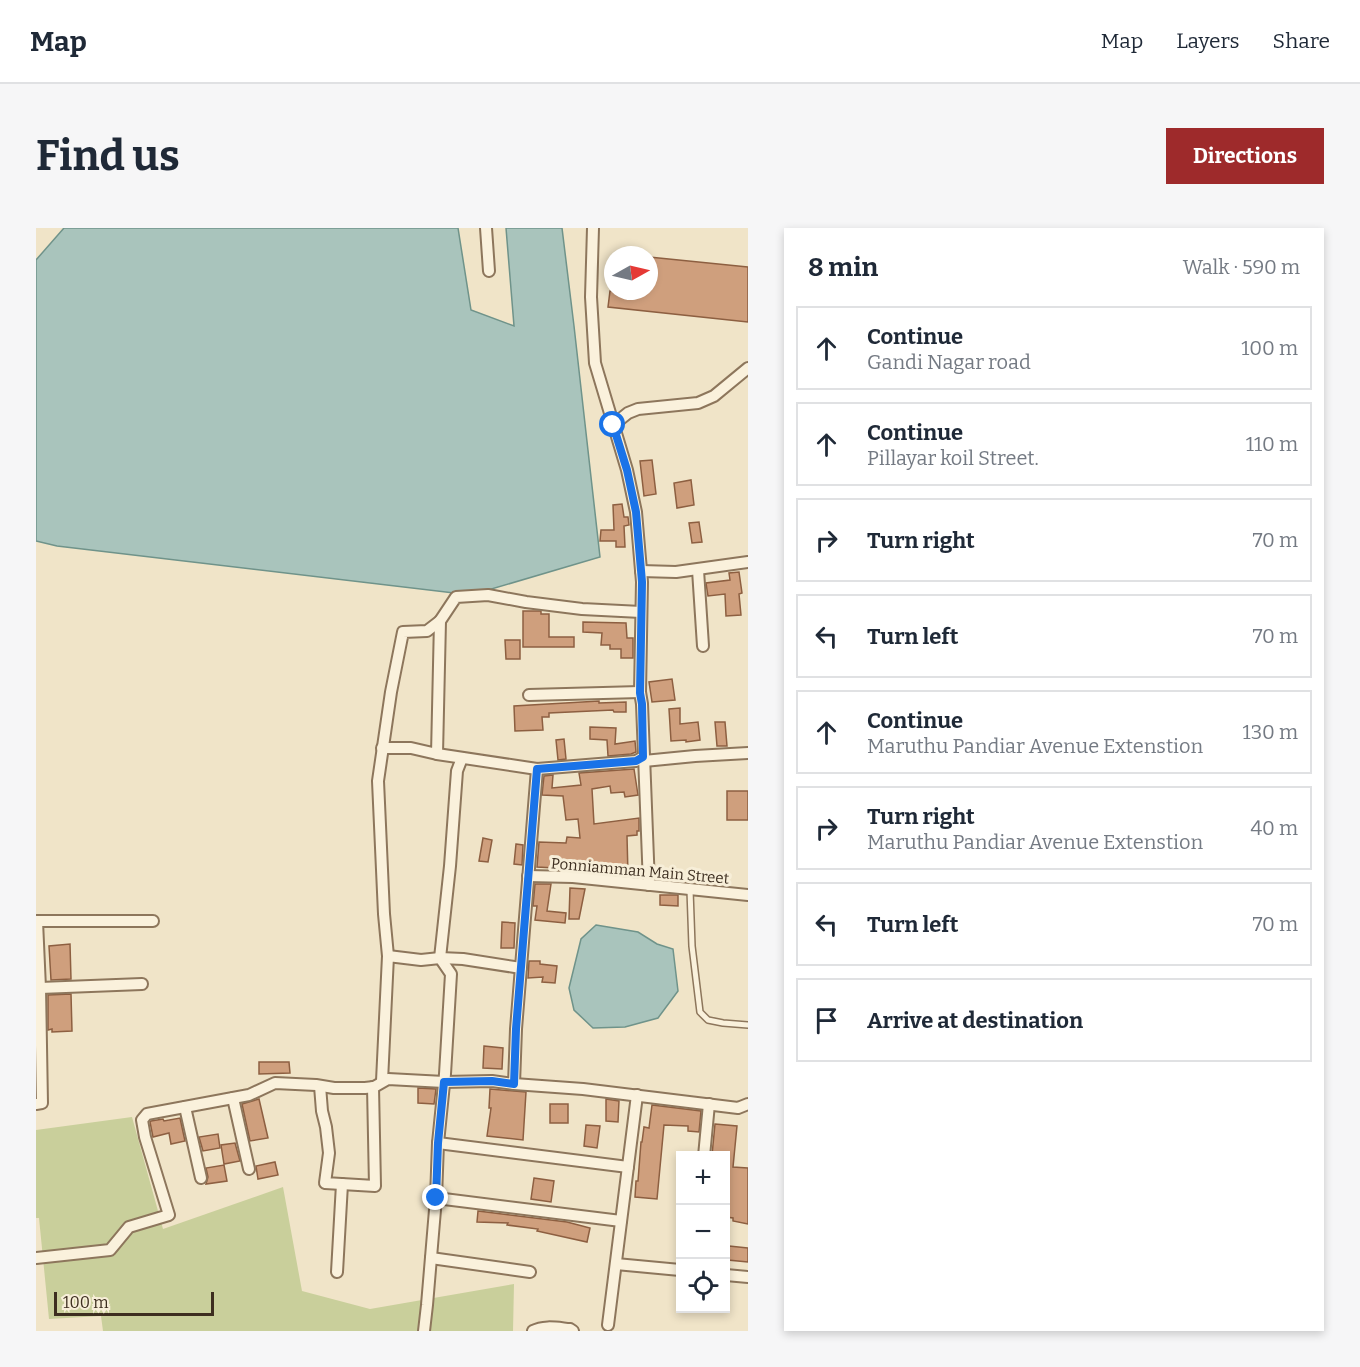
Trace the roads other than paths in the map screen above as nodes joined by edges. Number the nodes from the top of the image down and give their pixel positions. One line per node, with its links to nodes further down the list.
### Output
1 (486, 228): 3 (street)
2 (593, 228): 5 (street)
3 (489, 271)
4 (748, 368): 5 (street)
5 (613, 425): 8 (street)
6 (748, 562): 7 (street)
7 (698, 570): 8 (street); 11 (street)
8 (642, 577): 9 (street)
9 (641, 612): 10 (street); 12 (street)
10 (440, 621): 14 (street); 16 (street)
11 (703, 646)
12 (640, 693): 13 (street); 18 (street)
13 (529, 695)
14 (382, 748): 16 (street); 26 (street)
15 (748, 753): 18 (street)
16 (437, 754): 17 (street)
17 (462, 758): 19 (street); 27 (street)
18 (643, 759): 19 (street); 21 (street)
19 (537, 769): 20 (street)
20 (528, 876): 21 (street, Ponniamman Main Street); 28 (street)
21 (649, 885): 22 (street, Ponniamman Main Street)
22 (690, 890): 23 (street, Ponniamman Main Street); 31 (lane)
23 (748, 895)
24 (37, 921): 25 (street); 30 (street)
25 (153, 921)
26 (388, 956): 27 (street); 33 (street)
27 (440, 958): 28 (street); 32 (street)
28 (521, 968): 34 (street)
29 (142, 984): 30 (street)
30 (40, 988): 38 (street)
31 (748, 1025)
32 (444, 1082): 33 (street); 34 (street); 42 (street)
33 (378, 1084): 35 (street); 47 (street)
34 (514, 1084): 36 (street)
35 (321, 1086): 37 (street); 47 (street)
36 (637, 1095): 39 (street); 44 (street)
37 (233, 1098): 41 (street); 45 (street)
38 (36, 1104)
39 (709, 1104): 40 (street); 43 (street)
40 (748, 1104)
41 (185, 1107): 46 (street); 50 (street)
42 (438, 1143): 44 (street); 48 (street)
43 (704, 1151)
44 (628, 1167): 49 (street)
45 (249, 1169)
46 (201, 1178)
47 (342, 1184): 54 (street)
48 (436, 1198): 49 (street); 51 (street)
49 (621, 1221): 52 (street)
50 (36, 1258)
51 (431, 1258): 55 (street); 59 (street)
52 (616, 1264): 53 (street); 58 (street)
53 (676, 1270)
54 (337, 1272)
55 (530, 1272)
56 (730, 1275): 57 (street)
57 (748, 1277)
58 (608, 1325)
59 (424, 1331)
60 (533, 1331): 61 (street)
61 (573, 1331)

